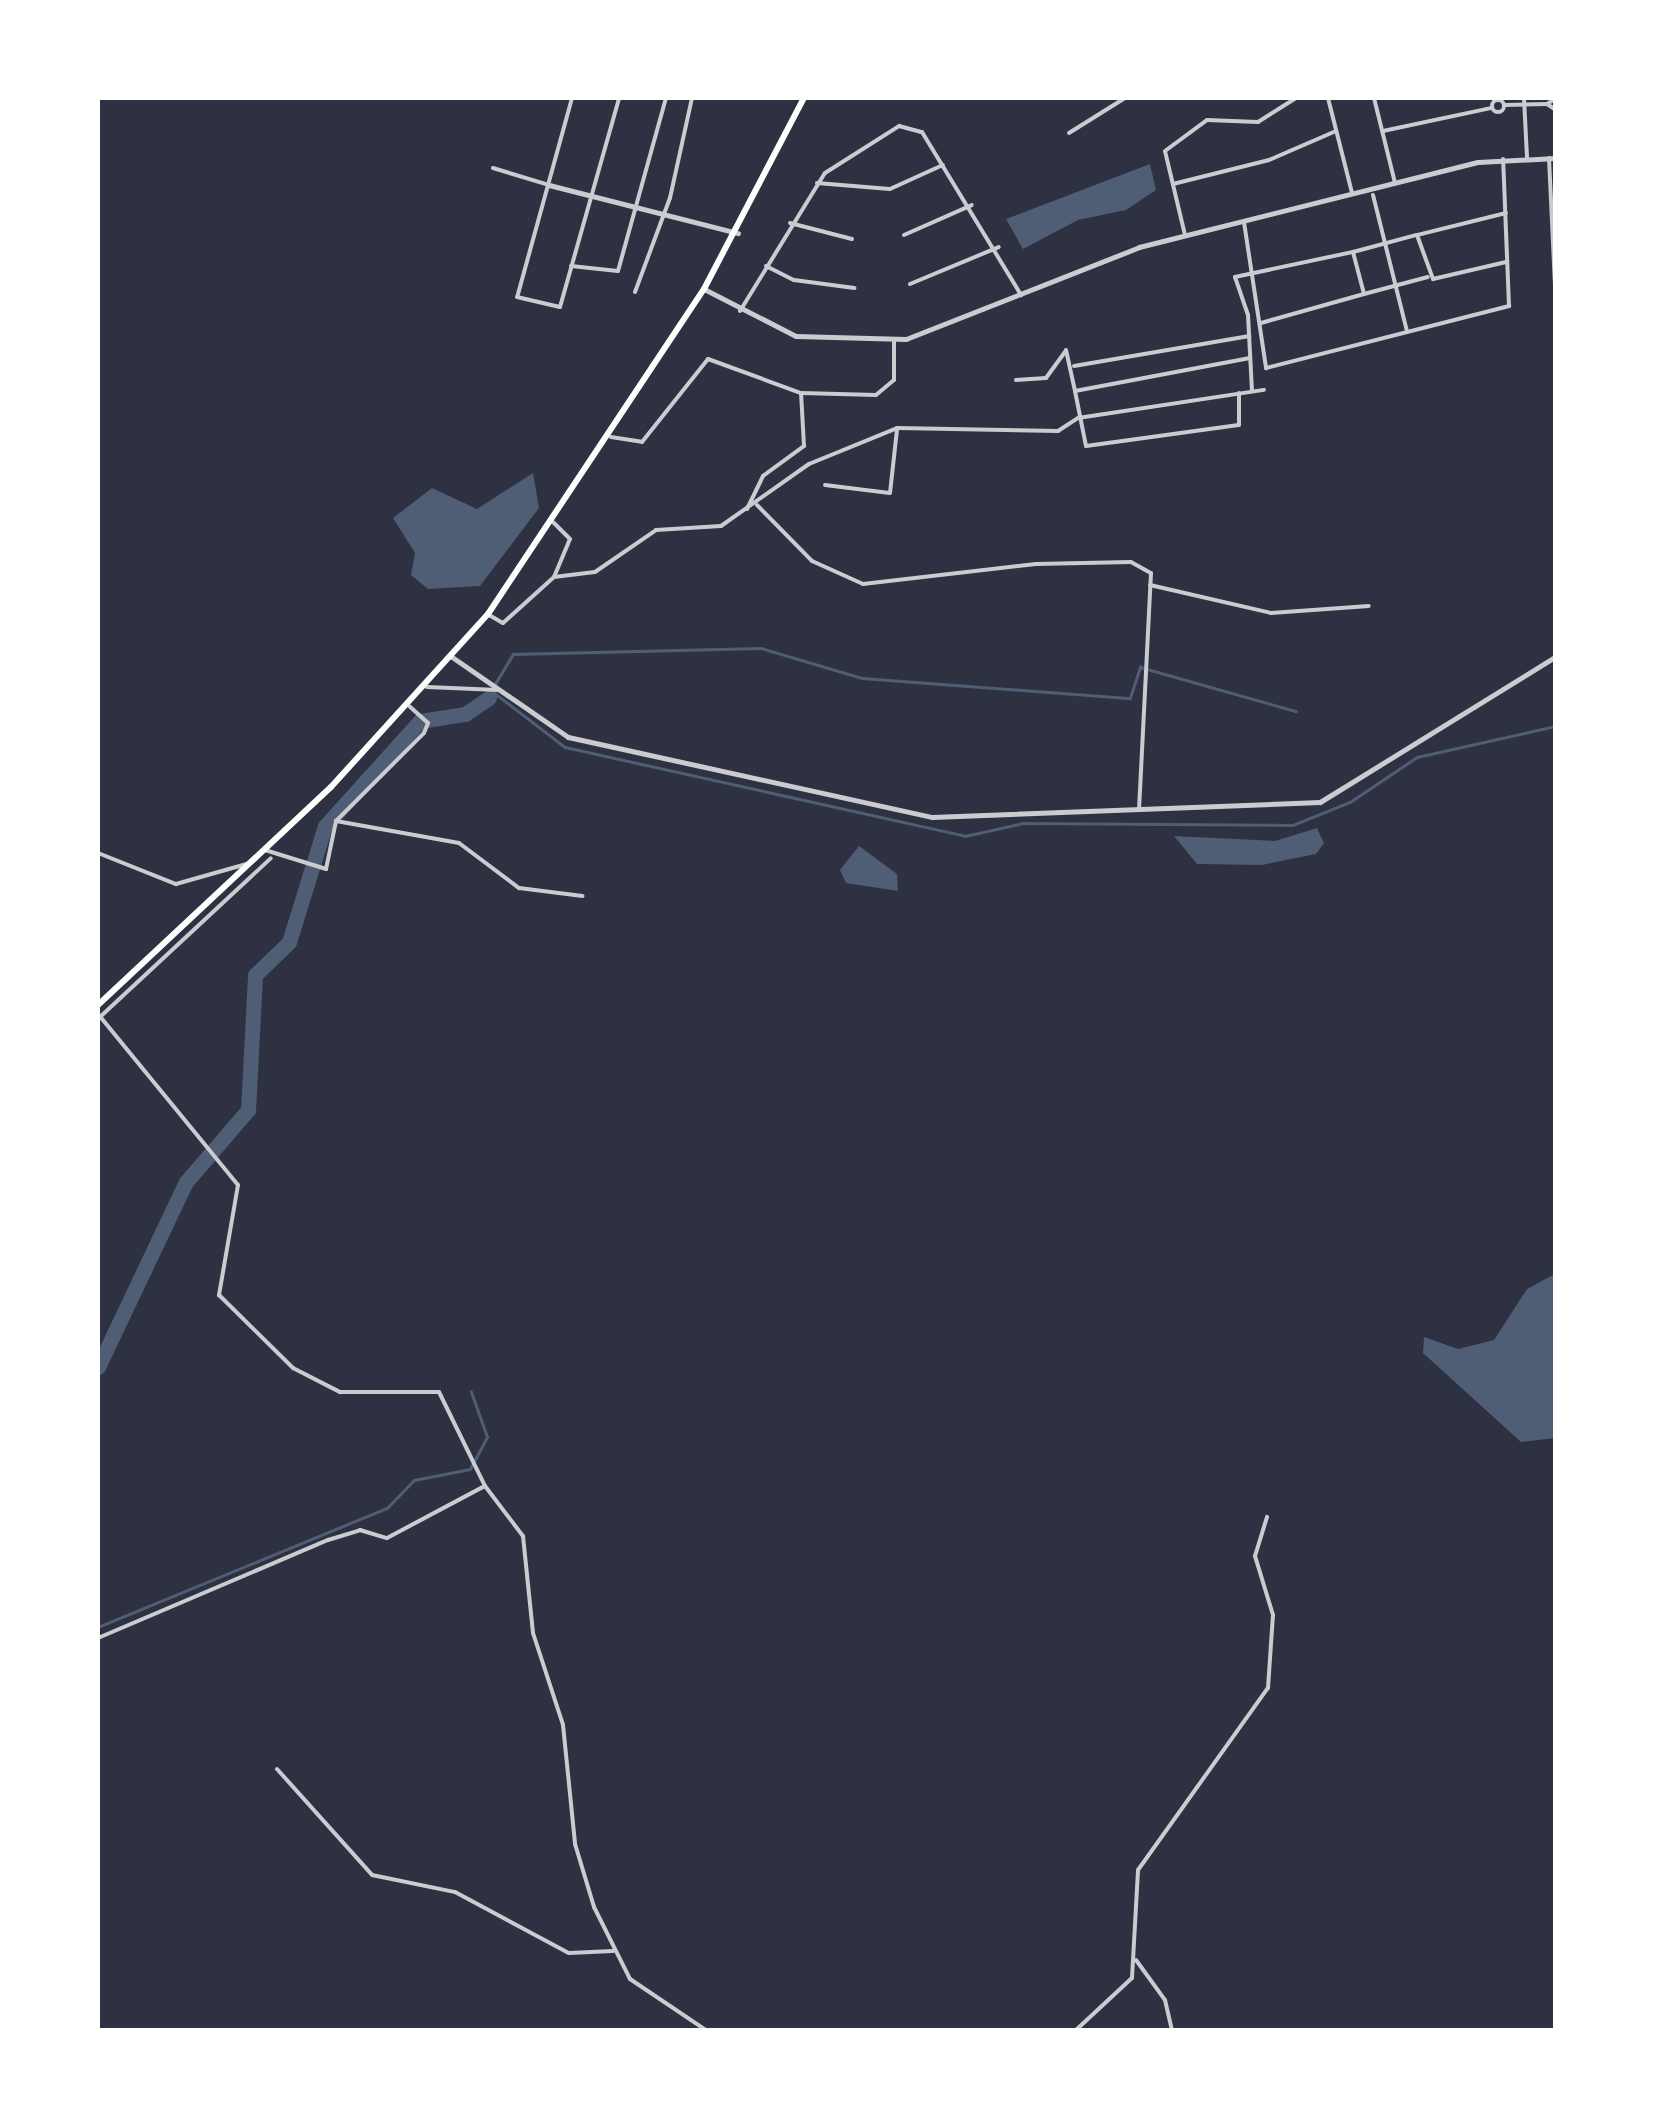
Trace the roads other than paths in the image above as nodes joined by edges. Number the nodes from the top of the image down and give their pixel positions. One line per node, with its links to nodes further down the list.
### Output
1 (572, 98): 25 (street)
2 (619, 98): 28 (street)
3 (666, 98): 30 (street)
4 (692, 98): 33 (street)
5 (804, 98): 36 (main road)
6 (1125, 98): 16 (street)
7 (1296, 98): 24 (street)
8 (1328, 98): 14 (street)
9 (1374, 98): 15 (street)
10 (1556, 98): 12 (street)
11 (1525, 101): 12 (street); 15 (street); 17 (street)
12 (1547, 104): 13 (street)
13 (1556, 110)
14 (1336, 130): 24 (street); 26 (street)
15 (1383, 132): 23 (street)
16 (1068, 133)
17 (1527, 157): 18 (street); 19 (street)
18 (1552, 158): 31 (street)
19 (1503, 159): 23 (street); 32 (street)
20 (943, 165): 22 (street); 22 (street); 29 (street)
21 (493, 168): 25 (street)
22 (817, 183): 35 (street)
23 (1395, 183): 26 (street)
24 (1173, 184): 38 (street)
25 (549, 185): 28 (street); 46 (street)
26 (1352, 194): 34 (street)
27 (1373, 195): 41 (street)
28 (590, 196): 30 (street); 46 (street)
29 (972, 205): 37 (street); 42 (street)
30 (635, 208): 33 (street); 46 (street)
31 (1553, 212): 44 (street)
32 (1506, 213): 39 (street); 45 (street)
33 (664, 218): 36 (street); 54 (street)
34 (1244, 220): 38 (street); 48 (street)
35 (790, 224): 40 (street); 47 (street)
36 (738, 234): 53 (main road)
37 (904, 234)
38 (1185, 235): 56 (street)
39 (1417, 235): 41 (street); 49 (street)
40 (852, 239)
41 (1385, 244): 43 (street); 51 (street)
42 (999, 247): 50 (street); 56 (street)
43 (1353, 252): 48 (street); 55 (street)
44 (1554, 261): 57 (street)
45 (1508, 262): 49 (street); 60 (street)
46 (571, 266)
47 (766, 266): 52 (street); 58 (street)
48 (1256, 274): 59 (street); 61 (street)
49 (1428, 277): 51 (street)
50 (910, 284)
51 (1396, 286): 55 (street); 60 (street)
52 (854, 288)
53 (704, 289): 58 (street); 73 (main road)
54 (635, 292)
55 (1364, 294): 59 (street)
56 (1021, 295): 62 (street)
57 (1556, 306)
58 (740, 311): 62 (street)
59 (1261, 322): 60 (street)
60 (1407, 332)
61 (1249, 336): 63 (street); 64 (street)
62 (894, 340): 69 (street)
63 (1250, 358): 67 (street); 68 (street)
64 (1074, 366): 65 (street); 67 (street)
65 (1016, 380)
66 (1264, 390): 68 (street)
67 (1075, 391): 71 (street)
68 (1252, 392): 70 (street)
69 (801, 393): 73 (street); 76 (street)
70 (1239, 394): 71 (street); 71 (street)
71 (1078, 418): 72 (street)
72 (897, 428): 74 (street); 75 (street)
73 (611, 437): 77 (main road)
74 (825, 485)
75 (756, 503): 76 (street); 79 (street)
76 (747, 509): 78 (street)
77 (554, 523): 78 (street); 81 (main road)
78 (554, 577): 81 (street)
79 (1150, 586): 80 (street); 87 (street)
80 (1369, 606)
81 (488, 614): 83 (main road)
82 (1556, 656): 87 (street)
83 (452, 657): 84 (main road); 85 (street)
84 (426, 687): 85 (street); 86 (main road)
85 (498, 690): 87 (street)
86 (410, 706): 88 (street); 89 (main road)
87 (1139, 810)
88 (336, 821): 91 (street); 93 (street)
89 (265, 850): 91 (street); 92 (main road)
90 (98, 853): 92 (street)
91 (270, 858): 95 (street)
92 (250, 863): 94 (main road)
93 (583, 896)
94 (98, 1006)
95 (99, 1016): 96 (street)
96 (485, 1486): 98 (street); 100 (street)
97 (1267, 1517): 101 (street)
98 (98, 1638)
99 (277, 1769): 100 (street)
100 (613, 1951): 102 (street)
101 (1136, 1960): 103 (street); 104 (street)
102 (706, 2030)
103 (1076, 2030)
104 (1172, 2030)

